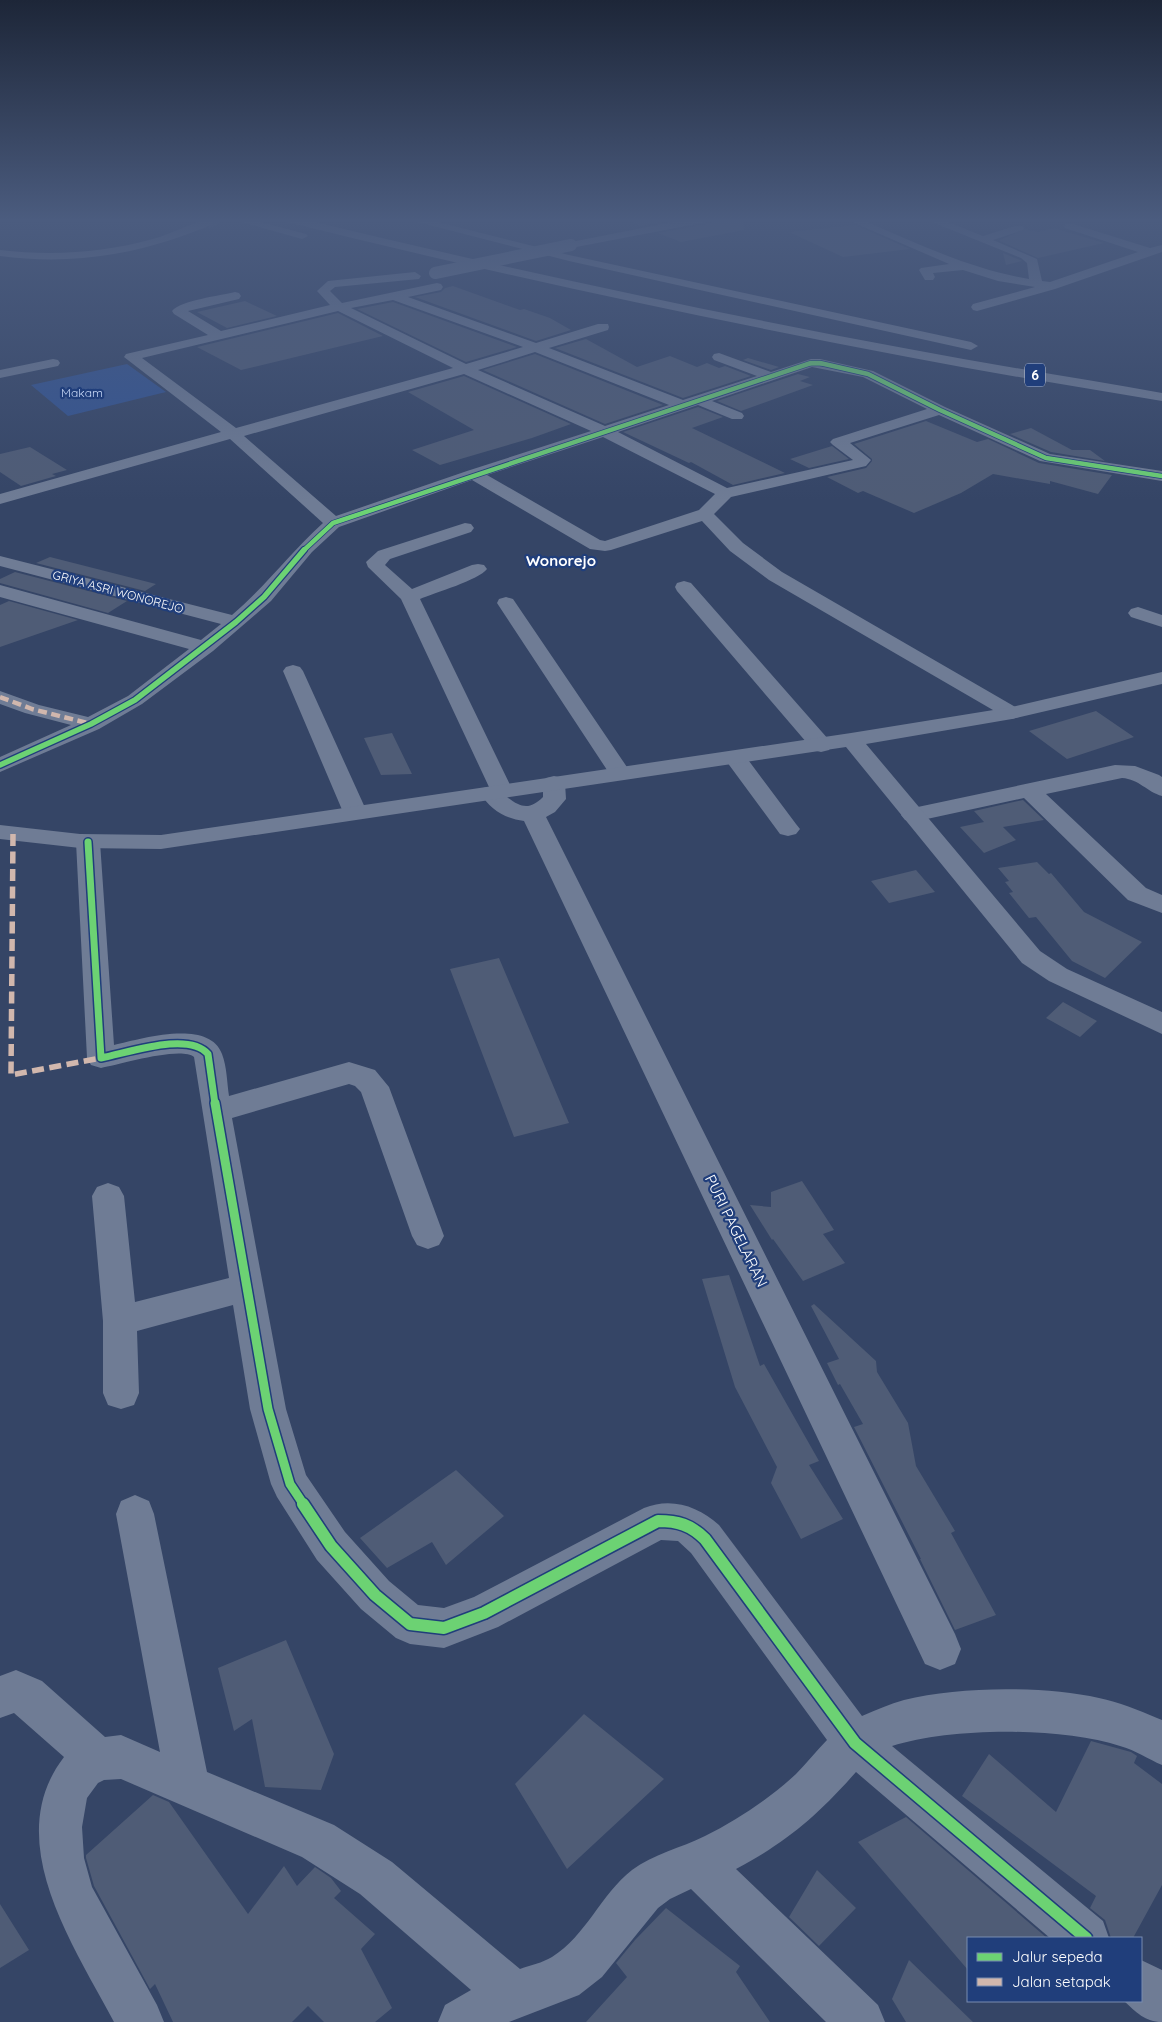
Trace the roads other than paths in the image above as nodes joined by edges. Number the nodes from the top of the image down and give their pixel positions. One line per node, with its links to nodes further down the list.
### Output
1 (180, 312): 10 (street)
2 (317, 312): 10 (street)
3 (350, 312): 15 (street)
4 (439, 312): 11 (street)
5 (662, 312): 12 (highway)
6 (709, 312): 12 (highway, 6)
7 (790, 312): 8 (highway)
8 (816, 312)
9 (602, 326): 11 (street)
10 (219, 336): 23 (street)
11 (535, 347): 15 (street); 19 (street)
12 (908, 353): 18 (highway, 6)
13 (720, 357): 17 (street)
14 (53, 363): 16 (street)
15 (465, 369): 22 (street); 23 (street)
16 (0, 374)
17 (772, 377): 19 (street); 20 (street)
18 (1162, 397)
19 (690, 403): 21 (street); 22 (street)
20 (940, 410): 25 (street); 26 (street)
21 (737, 416)
22 (604, 431): 24 (street); 26 (street)
23 (232, 433): 27 (street); 29 (street)
24 (473, 474): 28 (street); 29 (street)
25 (1162, 476)
26 (725, 493): 28 (street)
27 (0, 500)
28 (705, 514): 44 (street)
29 (333, 523): 39 (street)
30 (465, 528): 35 (street)
31 (0, 561): 39 (street, GRIYA ASRI WONOREJO)
32 (478, 569): 35 (street)
33 (684, 587): 47 (street)
34 (0, 591): 40 (street)
35 (409, 596): 54 (street)
36 (506, 603): 50 (street)
37 (1138, 613): 38 (street)
38 (1162, 621)
39 (236, 622): 40 (street)
40 (206, 646): 45 (street)
41 (293, 671): 55 (street)
42 (1162, 678): 44 (street)
43 (0, 697): 45 (street)
44 (1012, 712): 46 (street)
45 (91, 724): 49 (street)
46 (851, 740): 47 (street); 57 (street)
47 (821, 745): 48 (street)
48 (735, 758): 50 (street); 58 (street)
49 (0, 766)
50 (620, 773): 51 (street)
51 (554, 783): 54 (street); 56 (street)
52 (1162, 789): 53 (street)
53 (1030, 791): 57 (street); 62 (street)
54 (496, 792): 55 (street); 56 (street)
55 (355, 812): 60 (street)
56 (532, 813): 72 (street, PURI PAGELARAN)
57 (913, 816): 64 (street)
58 (788, 829)
59 (0, 832): 60 (street)
60 (88, 842): 65 (street)
61 (1162, 888): 62 (street)
62 (1137, 894): 63 (street)
63 (1162, 905)
64 (1162, 1024)
65 (216, 1112): 67 (street); 68 (street)
66 (108, 1196): 69 (street)
67 (428, 1236)
68 (248, 1288): 69 (street); 74 (street)
69 (120, 1321): 70 (street)
70 (121, 1393)
71 (135, 1514): 77 (street)
72 (940, 1648)
73 (0, 1697): 76 (street)
74 (855, 1743): 75 (street); 78 (street); 79 (street)
75 (1162, 1743)
76 (98, 1759): 77 (street); 83 (street)
77 (188, 1784): 81 (street)
78 (697, 1863): 81 (street); 85 (street)
79 (1085, 1937)
80 (1142, 1985): 82 (street)
81 (514, 1995): 84 (street)
82 (1162, 2002)
83 (140, 2022)
84 (462, 2022)
85 (862, 2022)

